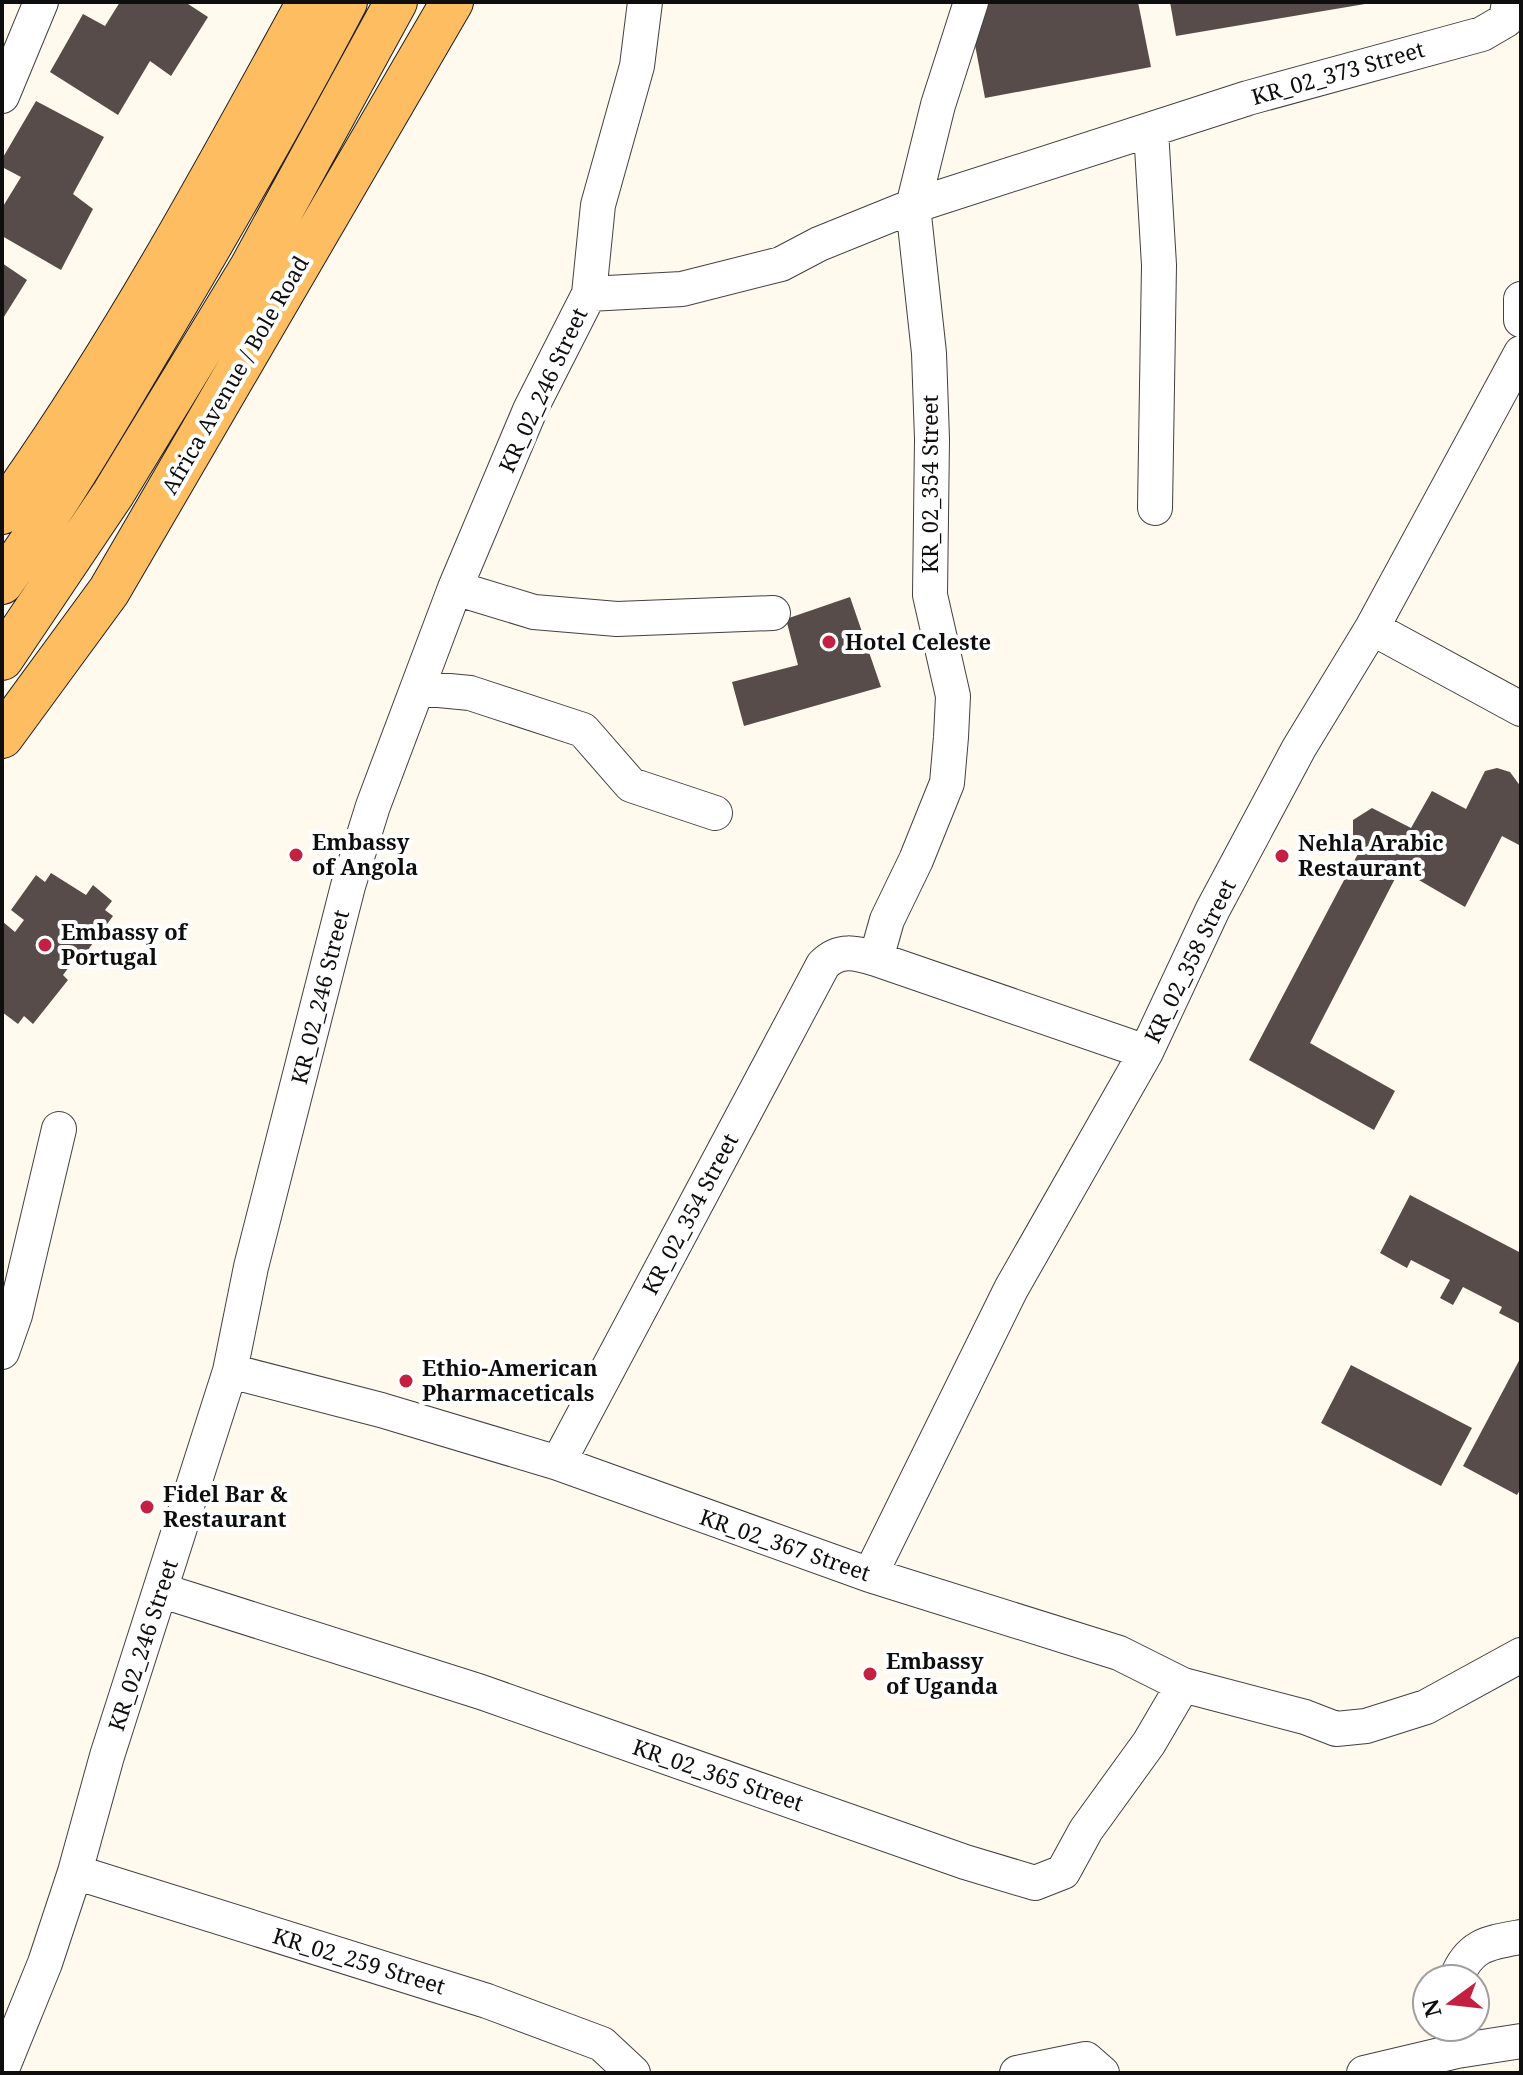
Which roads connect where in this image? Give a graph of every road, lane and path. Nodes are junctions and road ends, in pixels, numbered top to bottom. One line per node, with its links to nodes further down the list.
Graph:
1 (41, 2): 9 (street)
2 (308, 2): 17 (main road)
3 (346, 2): 18 (main road)
4 (396, 2): 22 (main road, Africa Avenue / Bole Road)
5 (452, 2): 25 (main road, Africa Avenue / Bole Road)
6 (645, 2): 12 (street, KR_02_246 Street)
7 (971, 2): 11 (street, KR_02_354 Street)
8 (1512, 15): 10 (street, KR_02_373 Street)
9 (2, 96)
10 (1151, 130): 11 (street, KR_02_373 Street); 16 (street)
11 (913, 206): 12 (street, KR_02_373 Street); 27 (street, KR_02_354 Street)
12 (589, 294): 19 (street, KR_02_246 Street)
13 (1521, 299): 14 (street)
14 (1521, 320)
15 (1521, 353): 21 (street, KR_02_358 Street)
16 (1155, 508)
17 (2, 513)
18 (2, 583)
19 (455, 588): 20 (street); 23 (street, KR_02_246 Street)
20 (773, 613)
21 (1372, 628): 24 (street); 28 (street, KR_02_358 Street)
22 (2, 659)
23 (418, 688): 26 (street); 31 (street, KR_02_246 Street)
24 (1521, 709)
25 (2, 737)
26 (715, 813)
27 (876, 959): 28 (street); 32 (street, KR_02_354 Street)
28 (1146, 1052): 33 (street, KR_02_358 Street)
29 (59, 1129): 30 (street)
30 (2, 1352)
31 (230, 1371): 32 (street, KR_02_367 Street); 34 (street, KR_02_246 Street)
32 (558, 1463): 33 (street, KR_02_367 Street)
33 (870, 1575): 36 (street, KR_02_367 Street)
34 (160, 1590): 36 (street, KR_02_365 Street); 37 (street, KR_02_246 Street)
35 (1521, 1655): 36 (street, KR_02_367 Street)
36 (1183, 1685)
37 (75, 1872): 40 (street, KR_02_246 Street); 44 (street, KR_02_259 Street)
38 (1521, 1937): 39 (street)
39 (1462, 1963)
40 (9, 2035): 43 (street)
41 (1521, 2041): 42 (street)
42 (1458, 2050): 47 (street)
43 (2, 2069)
44 (633, 2073)
45 (1017, 2073): 46 (street)
46 (1102, 2073)
47 (1364, 2073)

